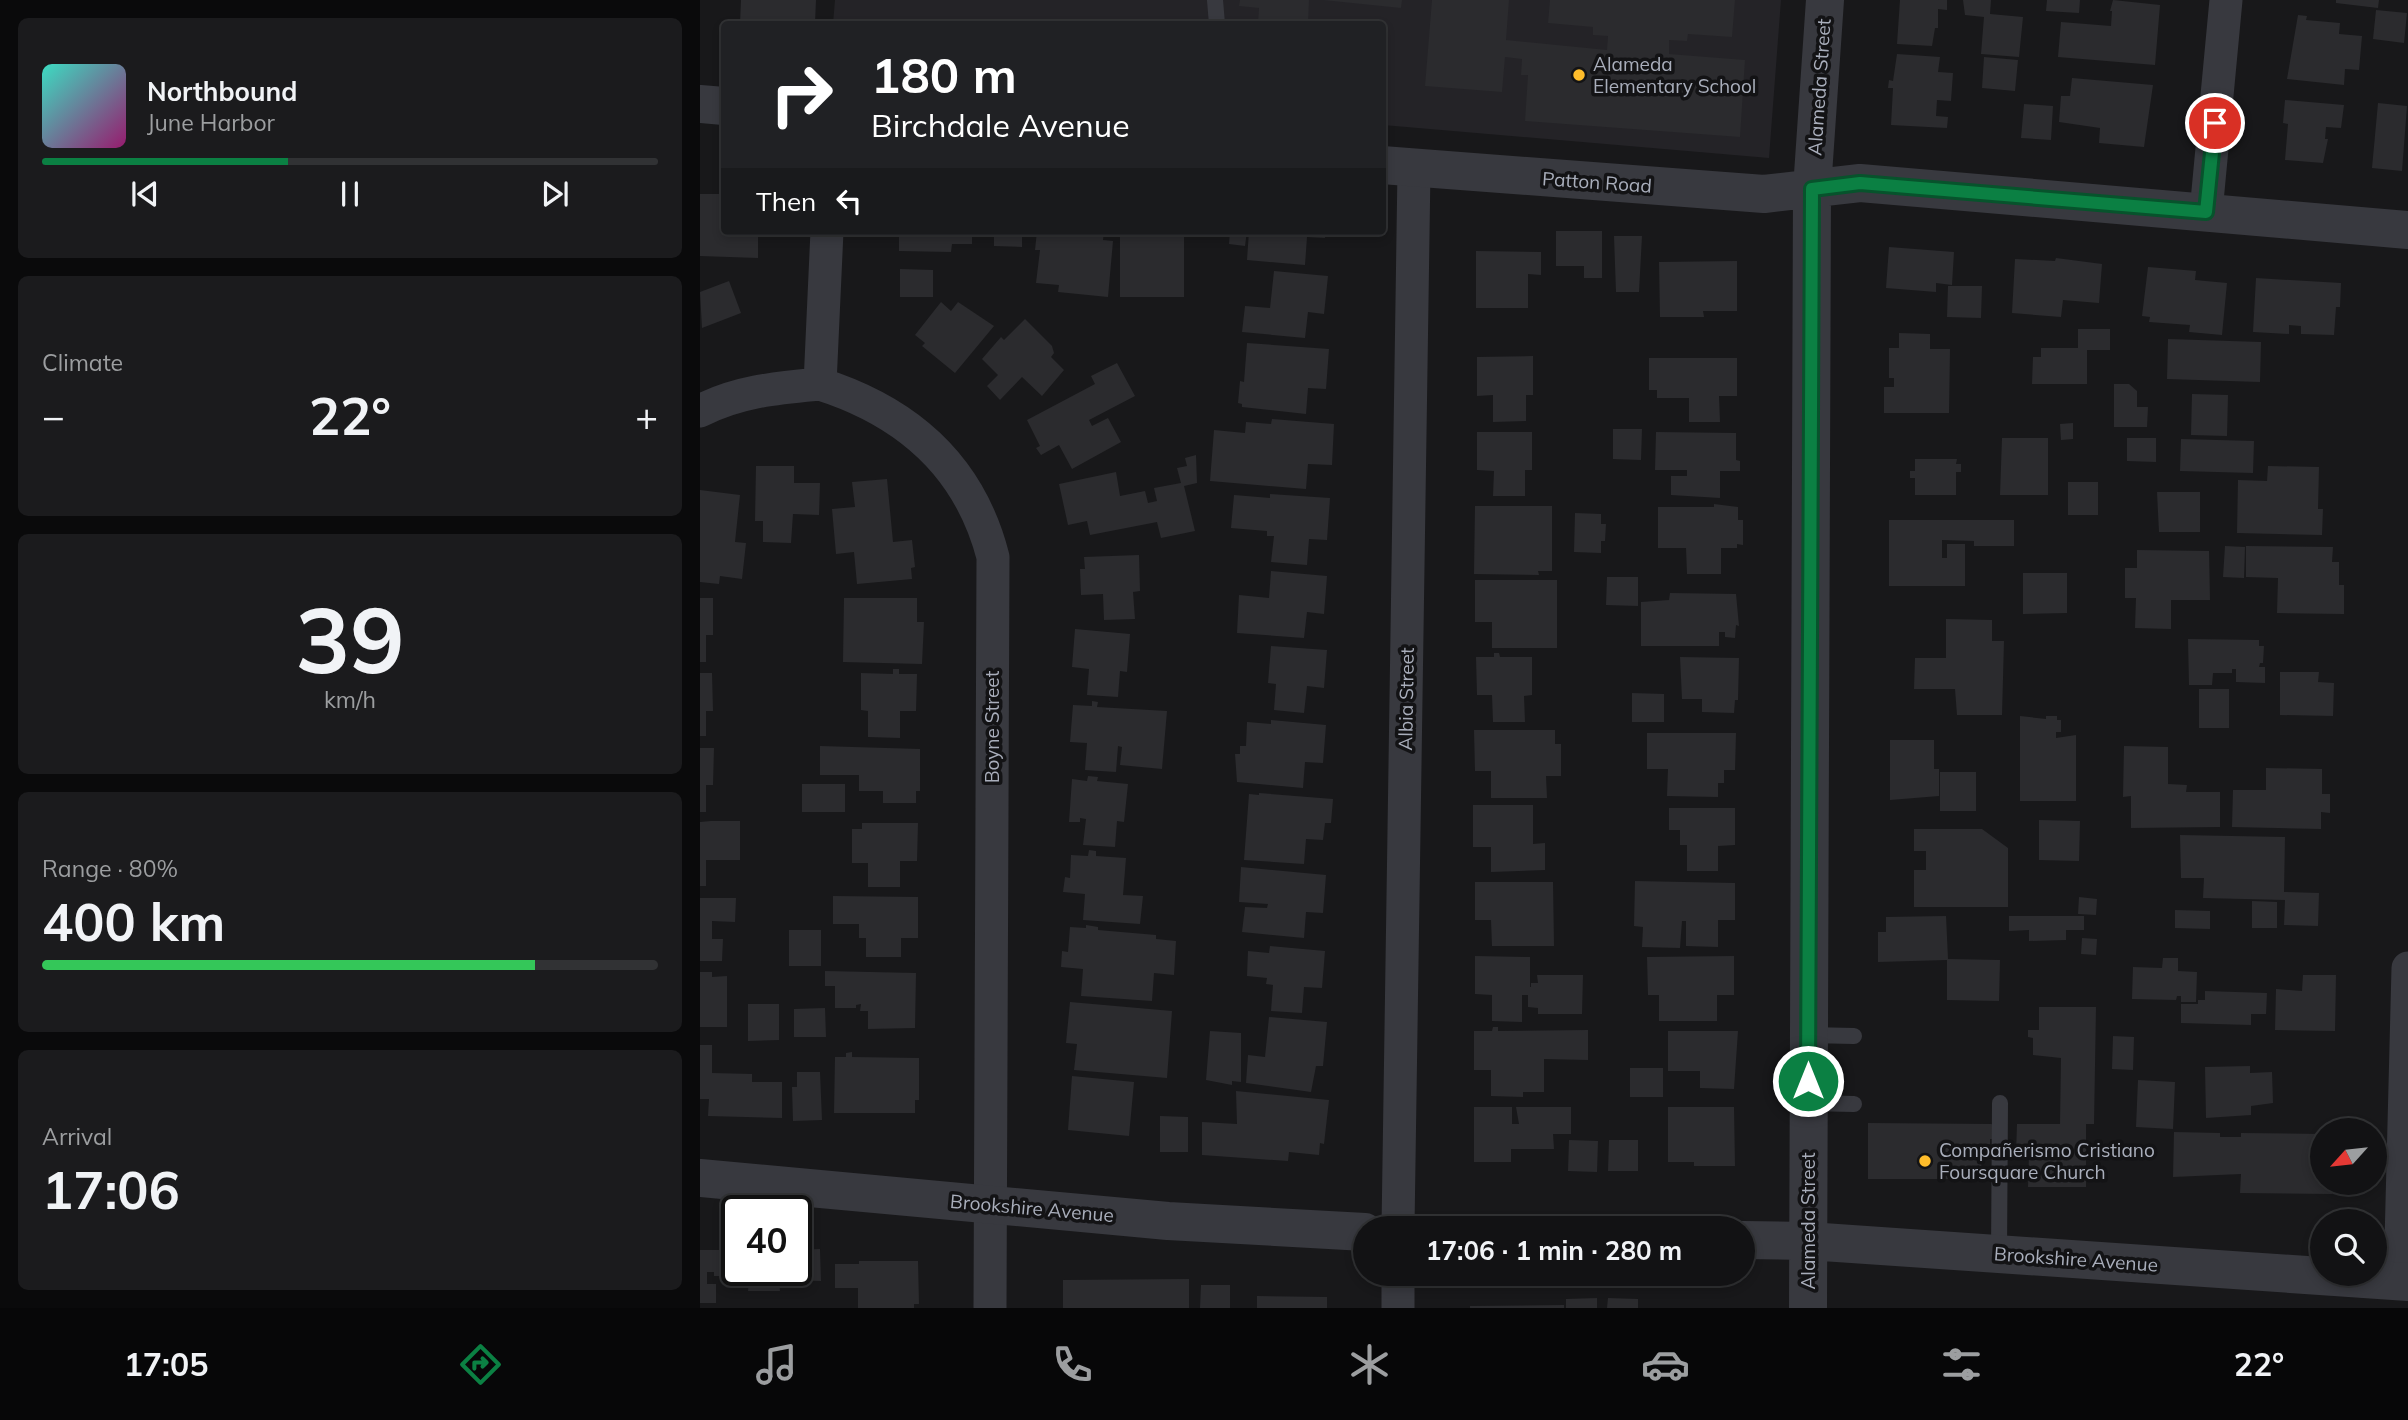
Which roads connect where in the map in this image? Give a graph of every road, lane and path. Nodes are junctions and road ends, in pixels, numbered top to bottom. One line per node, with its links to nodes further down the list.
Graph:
1 (1215, 0): 4 (lane)
2 (1825, 0): 8 (street, Alameda Street)
3 (2226, 0): 9 (street)
4 (1217, 21)
5 (700, 104): 6 (street)
6 (721, 106)
7 (1398, 167): 8 (street, Patton Road); 22 (street, Albia Street)
8 (1812, 189): 9 (street, Patton Road); 15 (street, Alameda Street)
9 (2206, 212): 10 (street, Patton Road)
10 (2408, 230)
11 (827, 235): 12 (street)
12 (820, 384): 13 (street); 21 (street, Boyne Street)
13 (700, 411)
14 (2408, 968): 27 (street)
15 (1808, 1035): 16 (lane); 17 (street, Alameda Street)
16 (1854, 1035)
17 (1808, 1103): 19 (lane); 25 (street, Alameda Street)
18 (2000, 1103): 26 (lane)
19 (1854, 1104)
20 (700, 1178): 21 (street, Brookshire Avenue)
21 (991, 1204): 23 (street, Brookshire Avenue); 29 (street, Boyne Street)
22 (1398, 1216)
23 (1353, 1231)
24 (1755, 1240): 25 (street, Brookshire Avenue)
25 (1808, 1241): 26 (street, Brookshire Avenue); 31 (street, Alameda Street)
26 (1999, 1254): 27 (street, Brookshire Avenue)
27 (2404, 1282)
28 (1398, 1286): 30 (street)
29 (990, 1308)
30 (1398, 1308)
31 (1808, 1308)

